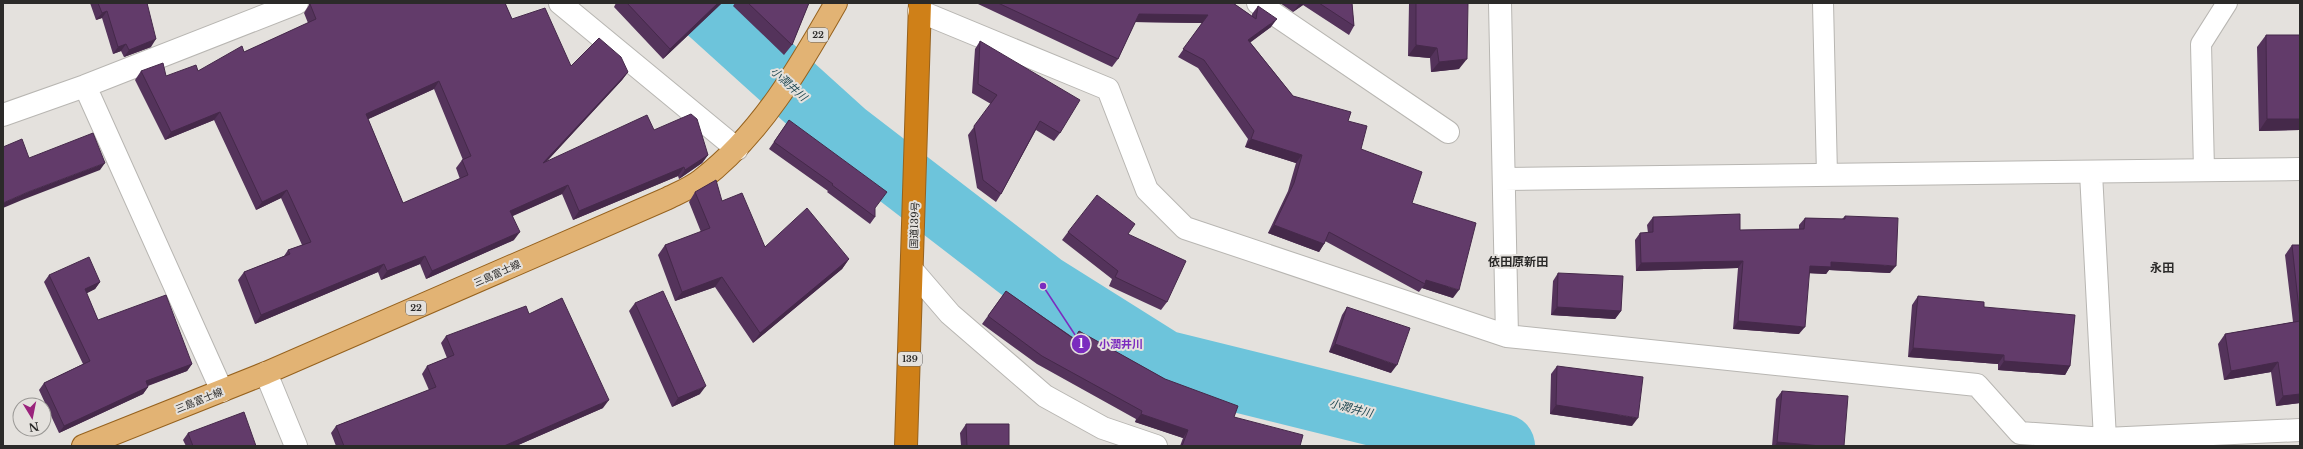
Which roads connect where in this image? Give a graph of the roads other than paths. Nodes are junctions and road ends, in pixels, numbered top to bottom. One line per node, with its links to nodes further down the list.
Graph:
1 (297, 3): 9 (street)
2 (560, 3): 12 (street)
3 (836, 3): 12 (main road, 三島富士線 / 22)
4 (1258, 3): 11 (street)
5 (1500, 3): 17 (street)
6 (1823, 3): 16 (lane)
7 (2227, 3): 14 (lane)
8 (920, 7): 18 (highway, 国道139号 / 139); 19 (street)
9 (85, 86): 10 (street); 21 (street)
10 (3, 115)
11 (1448, 132)
12 (737, 149): 20 (main road, 三島富士線 / 22)
13 (2300, 169): 14 (street)
14 (2204, 170): 15 (street)
15 (2091, 173): 16 (street); 24 (street)
16 (1827, 175): 17 (street)
17 (1504, 179): 19 (street)
18 (913, 272): 23 (street); 27 (highway, 国道139号 / 139)
19 (1507, 336): 24 (street)
20 (266, 373): 21 (main road, 三島富士線 / 22); 26 (street)
21 (222, 391): 25 (main road, 三島富士線 / 22)
22 (2300, 430): 24 (street)
23 (1103, 437): 28 (street)
24 (2105, 439)
25 (83, 446)
26 (296, 446)
27 (906, 446)
28 (1156, 446)

